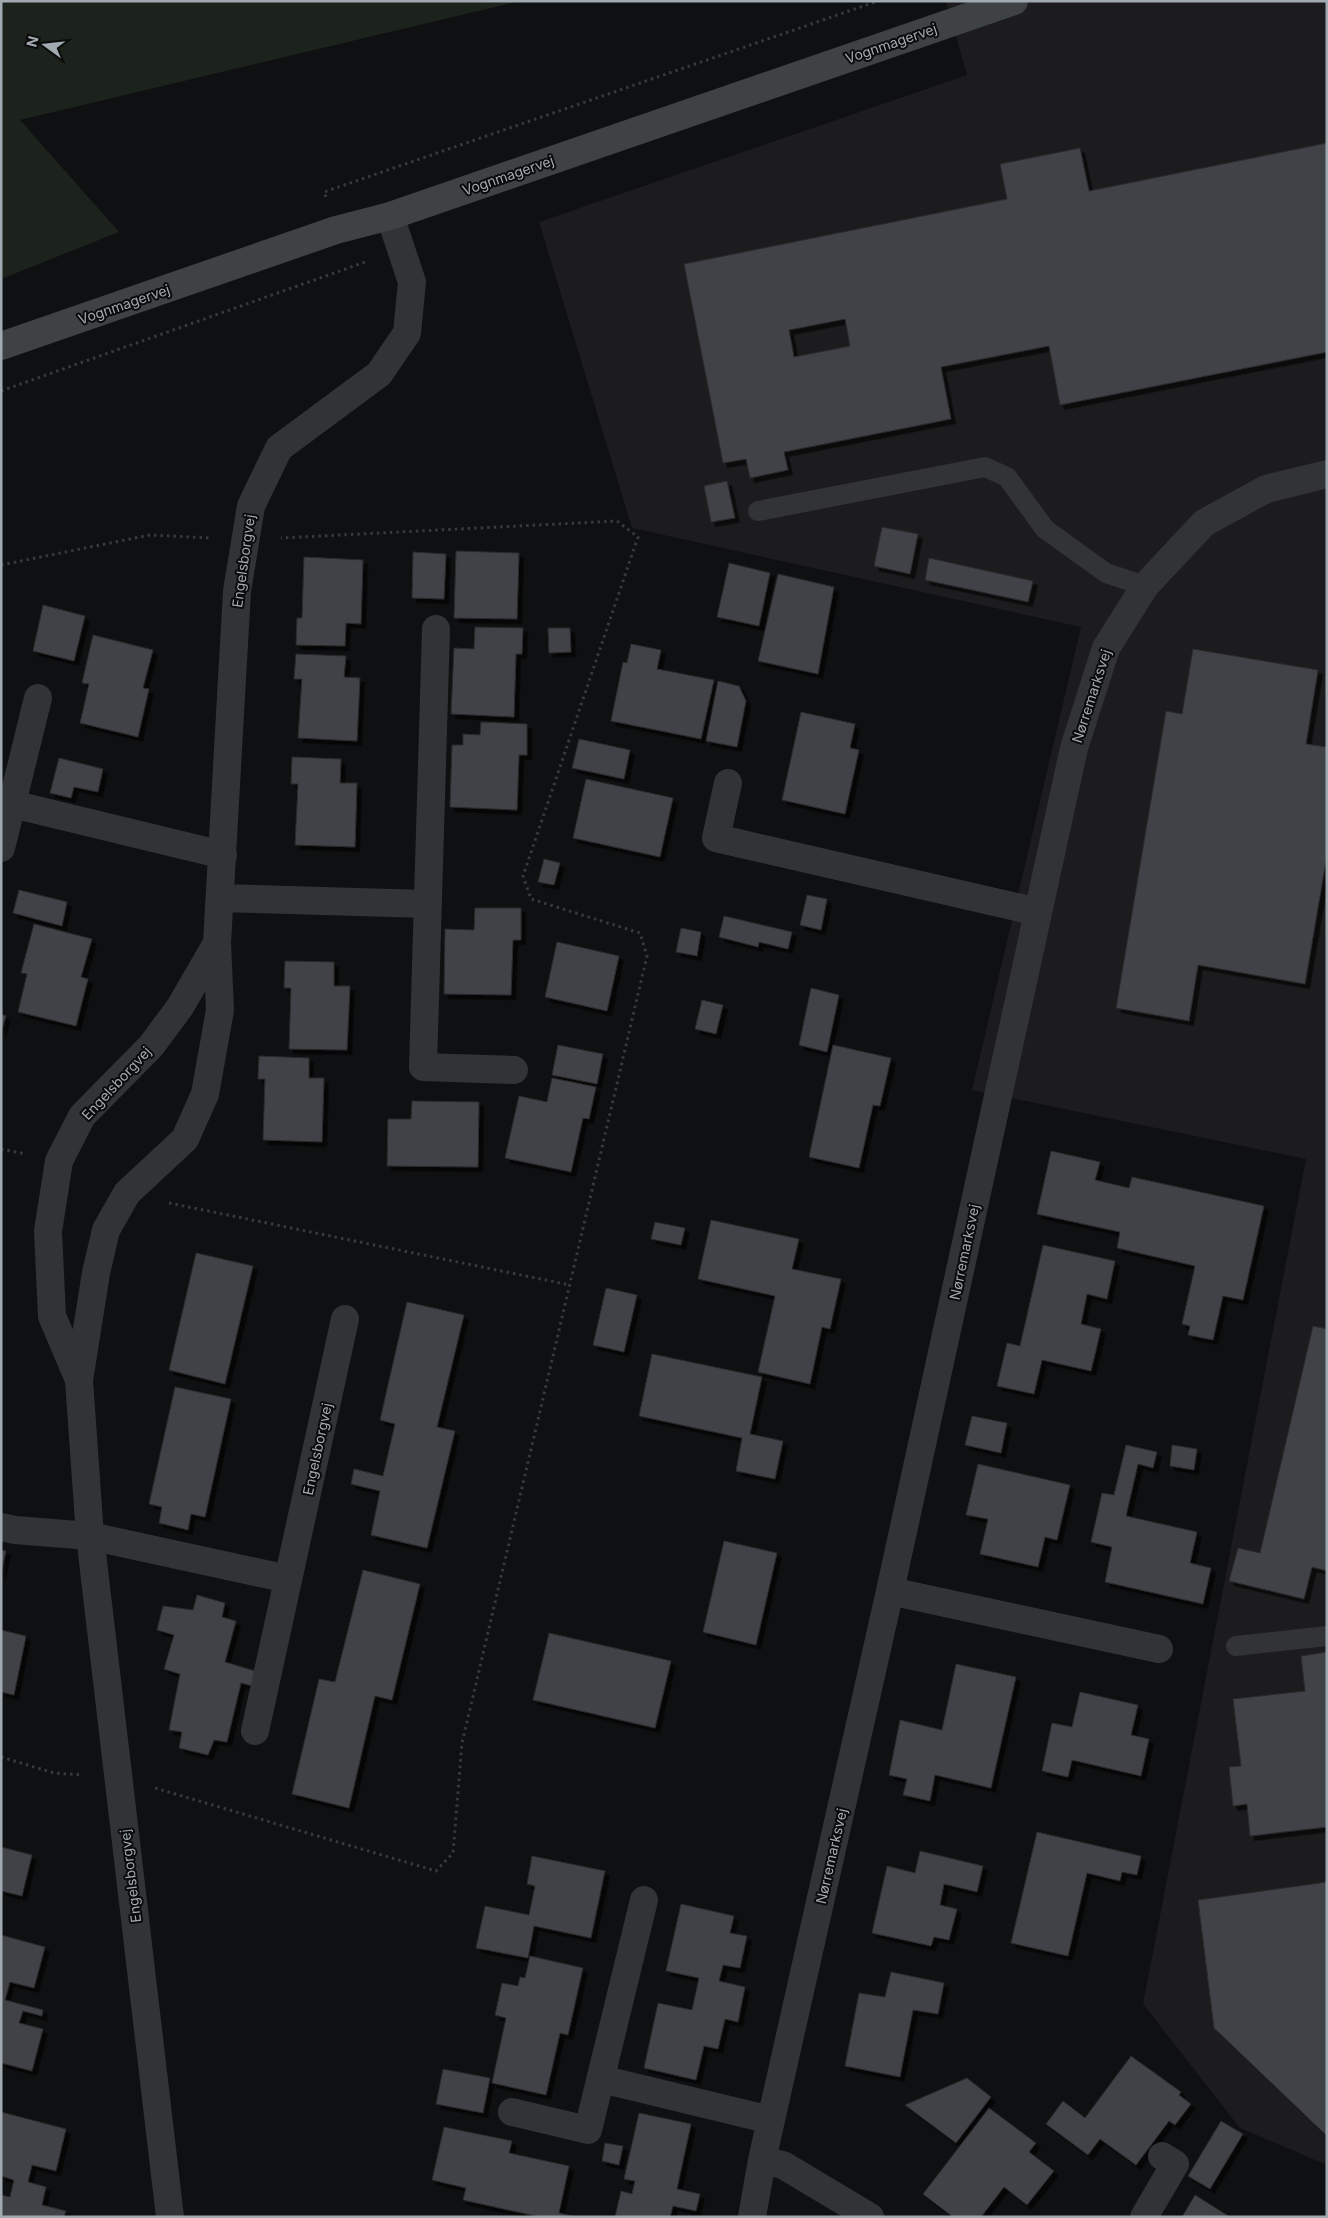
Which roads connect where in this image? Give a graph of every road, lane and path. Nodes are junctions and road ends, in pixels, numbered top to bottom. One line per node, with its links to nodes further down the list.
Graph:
1 (878, 1): 5 (path)
2 (1014, 1): 3 (street, Vognmagervej)
3 (982, 6): 4 (street, Vognmagervej)
4 (390, 216): 5 (street, Vognmagervej); 17 (street, Engelsborgvej)
5 (336, 230): 7 (street, Vognmagervej)
6 (351, 267): 8 (path)
7 (1, 346)
8 (1, 390)
9 (1327, 474): 11 (street, Nørremarksvej)
10 (758, 511): 11 (lane)
11 (1145, 586): 20 (street, Nørremarksvej)
12 (436, 629): 19 (street)
13 (38, 698): 15 (street)
14 (728, 783): 20 (street)
15 (12, 804): 16 (street); 17 (street)
16 (1, 848)
17 (222, 855): 18 (street, Engelsborgvej)
18 (220, 898): 19 (street); 21 (street, Engelsborgvej)
19 (428, 904): 22 (street)
20 (1038, 912): 32 (street, Nørremarksvej)
21 (217, 943): 24 (street, Engelsborgvej); 25 (street, Engelsborgvej)
22 (514, 1070)
23 (1, 1149): 24 (path)
24 (59, 1161): 28 (street, Engelsborgvej)
25 (134, 1186): 26 (path); 28 (street, Engelsborgvej)
26 (570, 1285)
27 (345, 1319): 31 (street, Engelsborgvej)
28 (79, 1380): 30 (street, Engelsborgvej)
29 (1, 1527): 30 (street)
30 (90, 1536): 31 (street); 38 (street, Engelsborgvej)
31 (288, 1579): 36 (street, Engelsborgvej)
32 (890, 1591): 35 (street); 42 (street, Nørremarksvej)
33 (1327, 1636): 34 (lane)
34 (1236, 1646)
35 (1159, 1649)
36 (255, 1731)
37 (1, 1757): 38 (path)
38 (118, 1777): 45 (street, Engelsborgvej)
39 (644, 1900): 40 (street)
40 (600, 2079): 41 (street); 42 (street)
41 (512, 2112)
42 (771, 2120): 44 (street, Nørremarksvej)
43 (1162, 2156): 48 (street)
44 (762, 2160): 46 (street, Nørremarksvej); 47 (street)
45 (170, 2217)
46 (752, 2217)
47 (870, 2217)
48 (1144, 2217)

